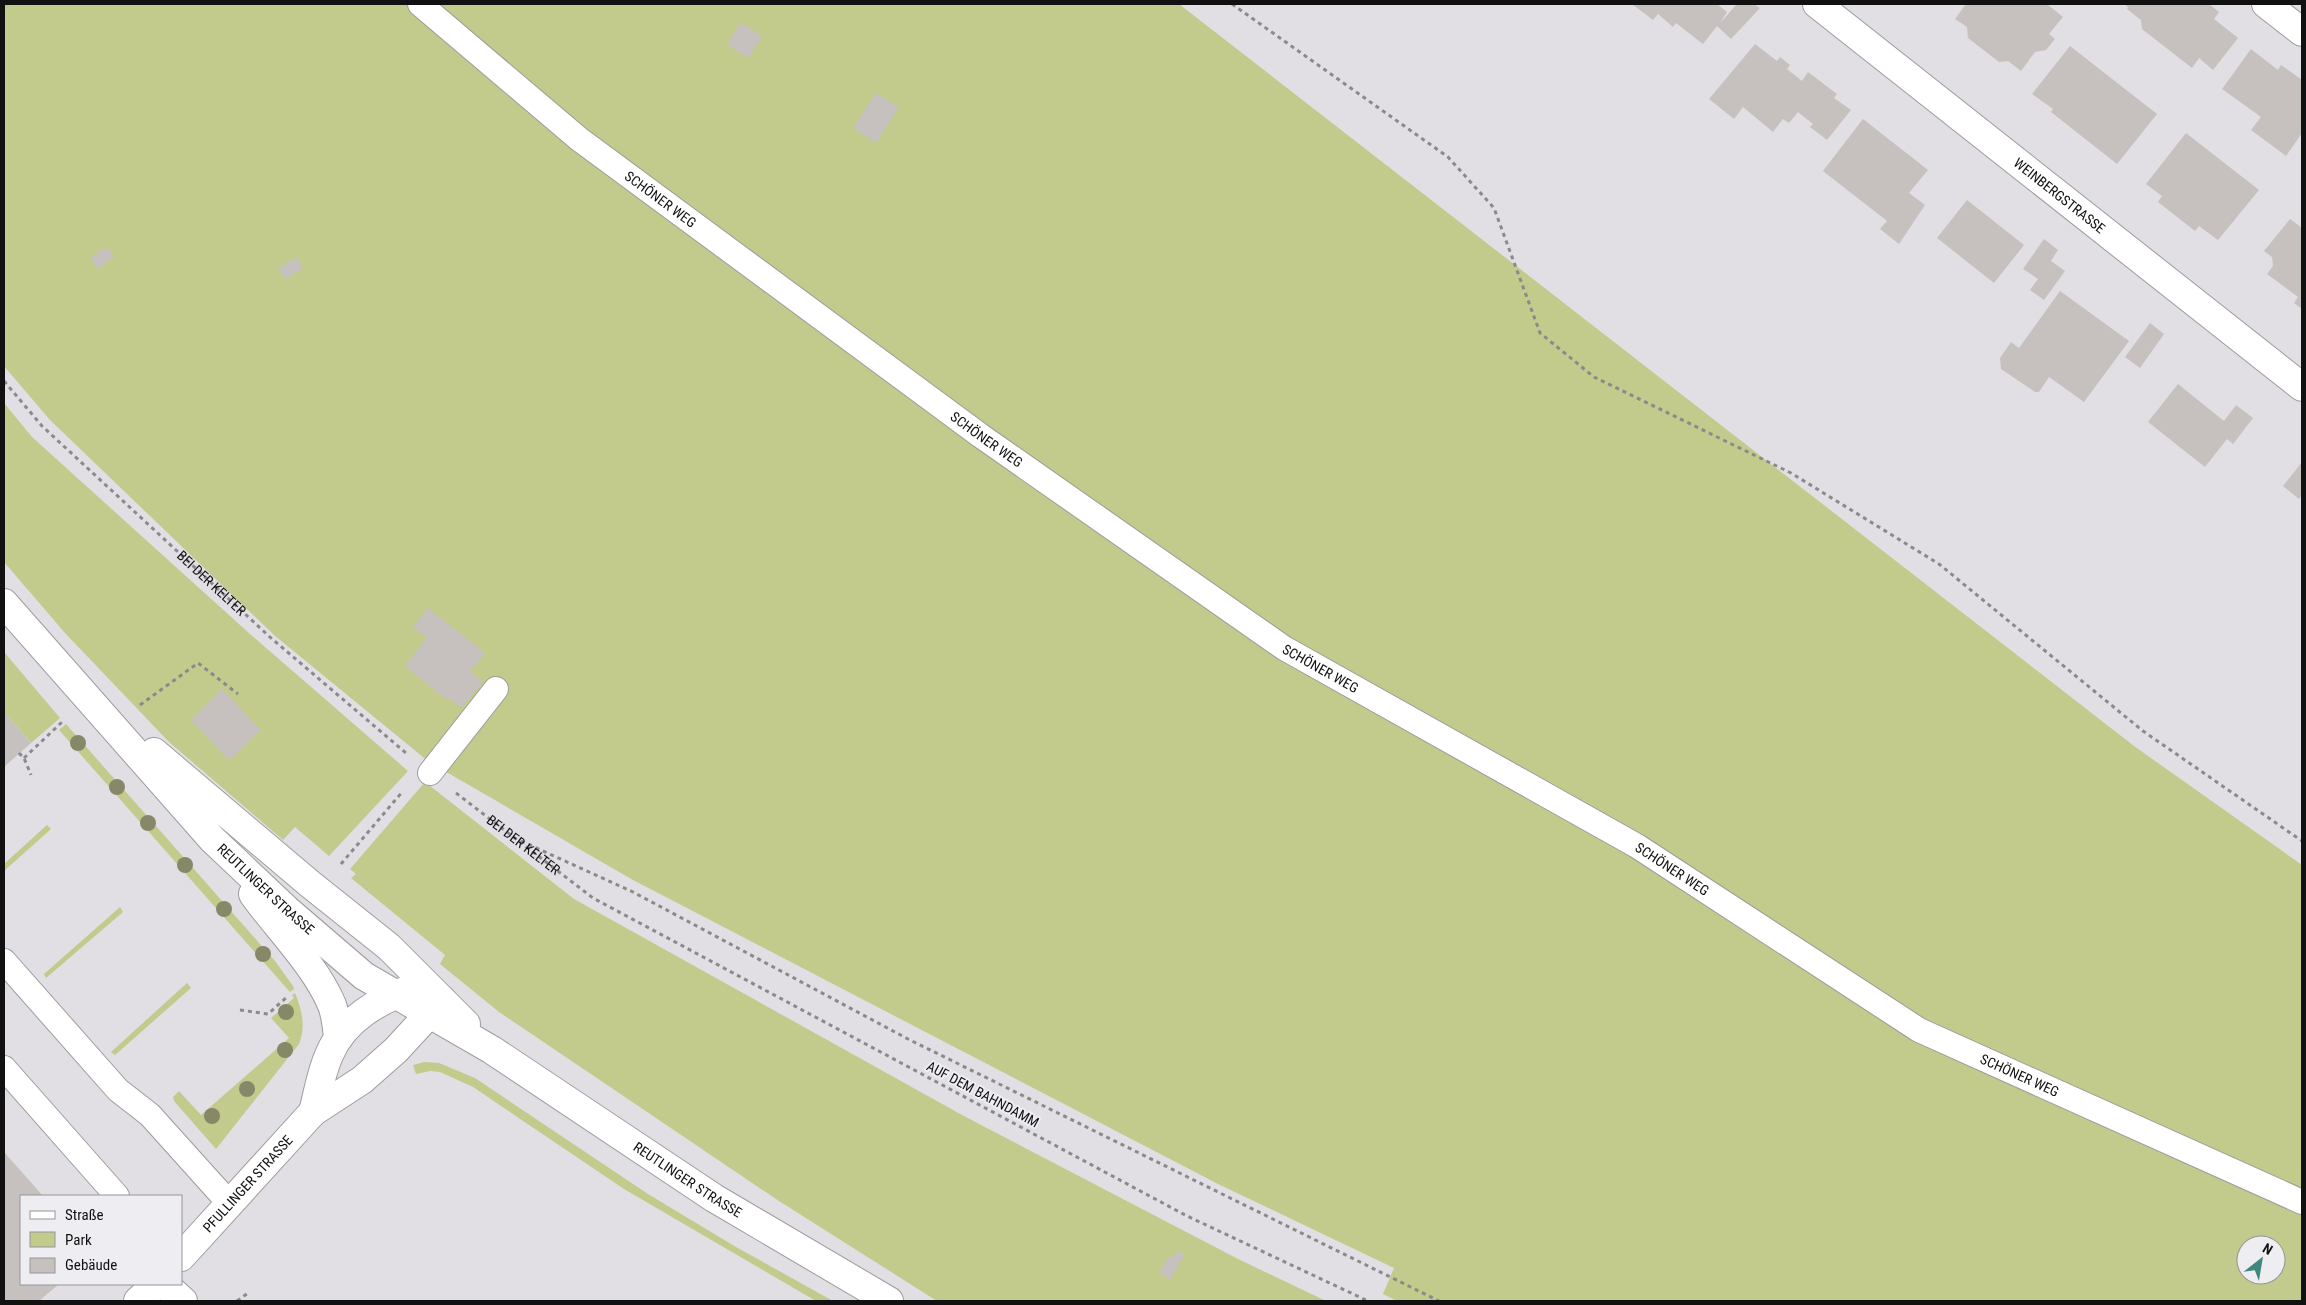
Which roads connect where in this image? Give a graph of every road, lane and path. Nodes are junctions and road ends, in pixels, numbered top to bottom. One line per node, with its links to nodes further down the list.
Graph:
1 (420, 4): 33 (lane, SCHÖNER WEG)
2 (1232, 4): 21 (path)
3 (1818, 4): 7 (main road, WEINBERGSTRASSE)
4 (2266, 4): 5 (main road)
5 (2302, 32)
6 (4, 381): 16 (path, BEI DER KELTER)
7 (2302, 387)
8 (4, 603): 9 (main road, REUTLINGER STRASSE)
9 (74, 685): 13 (main road, REUTLINGER STRASSE); 19 (main road, REUTLINGER STRASSE)
10 (496, 689): 16 (lane)
11 (238, 694): 13 (path)
12 (66, 718): 15 (path)
13 (120, 723): 27 (main road, REUTLINGER STRASSE)
14 (20, 753): 15 (path)
15 (24, 758): 17 (path)
16 (430, 773): 20 (path, BEI DER KELTER)
17 (31, 775)
18 (407, 786): 22 (path)
19 (212, 839): 26 (main road, REUTLINGER STRASSE); 29 (main road)
20 (516, 839): 23 (path, BEI DER KELTER); 44 (path)
21 (2302, 841)
22 (339, 866)
23 (593, 898): 43 (path, AUF DEM BAHNDAMM)
24 (4, 960): 34 (lane)
25 (291, 994): 28 (path)
26 (396, 994): 27 (main road, REUTLINGER STRASSE); 29 (main road, PFULLINGER STRASSE)
27 (432, 999): 31 (main road, PFULLINGER STRASSE); 42 (main road, REUTLINGER STRASSE)
28 (240, 1010)
29 (338, 1038): 31 (main road, PFULLINGER STRASSE)
30 (4, 1068): 32 (lane)
31 (313, 1112): 34 (main road, PFULLINGER STRASSE)
32 (116, 1195)
33 (2302, 1202)
34 (230, 1204): 35 (main road, PFULLINGER STRASSE)
35 (182, 1256)
36 (155, 1285): 39 (main road)
37 (165, 1285): 40 (main road)
38 (248, 1293): 41 (path)
39 (138, 1301)
40 (183, 1301)
41 (237, 1301)
42 (889, 1301)
43 (1368, 1301)
44 (1438, 1301)

